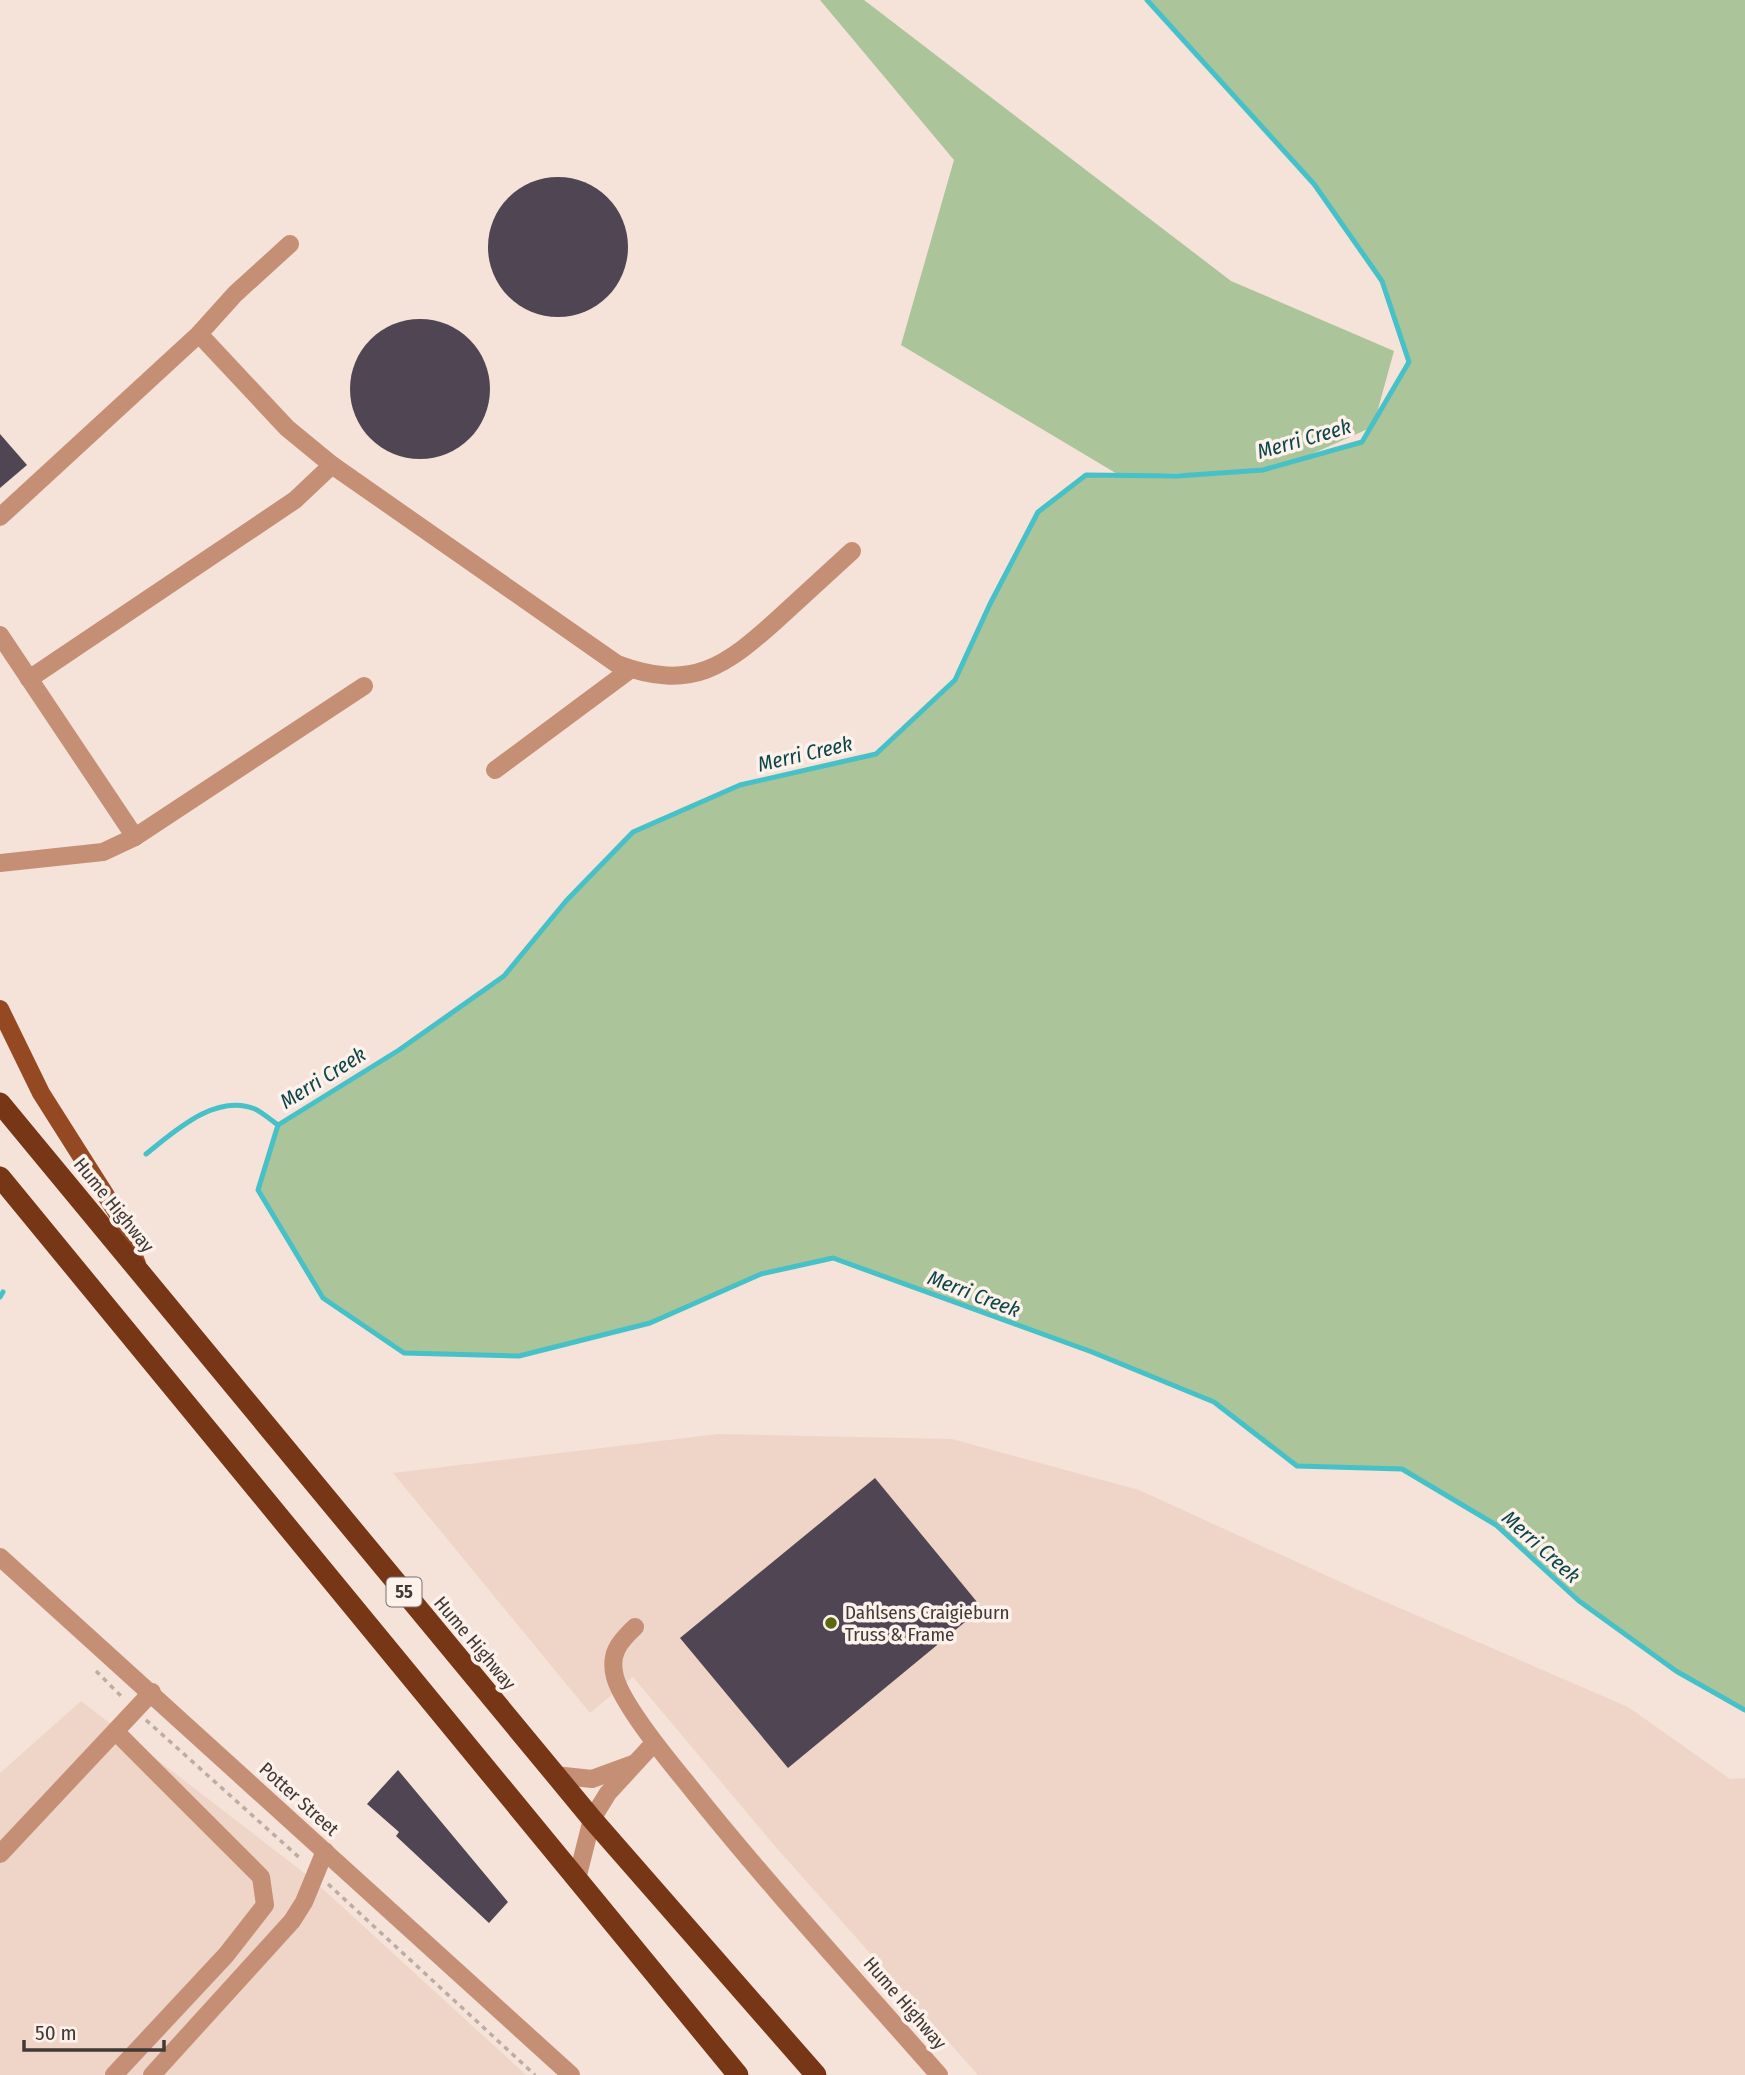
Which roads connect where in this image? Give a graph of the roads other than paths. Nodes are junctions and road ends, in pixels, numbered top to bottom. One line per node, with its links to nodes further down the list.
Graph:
1 (290, 244): 2 (street)
2 (199, 334): 3 (street); 4 (street)
3 (332, 465): 7 (street); 8 (street)
4 (0, 517)
5 (852, 551): 7 (street)
6 (0, 635): 8 (street)
7 (631, 670): 10 (street)
8 (29, 679): 11 (street)
9 (364, 686): 11 (street)
10 (495, 770)
11 (135, 837): 12 (street)
12 (0, 863)
13 (0, 1009): 16 (main road)
14 (0, 1103): 16 (highway, Hume Highway / 55)
15 (0, 1177): 27 (highway, 55)
16 (142, 1275): 23 (highway, Hume Highway / 55)
17 (0, 1557): 19 (street, Potter Street)
18 (635, 1627): 21 (street, Hume Highway)
19 (152, 1692): 20 (street); 25 (street, Potter Street)
20 (116, 1732): 26 (street); 29 (street)
21 (654, 1743): 22 (street); 33 (street, Hume Highway)
22 (636, 1763): 23 (street); 24 (street)
23 (555, 1775): 24 (highway, Hume Highway / 55)
24 (592, 1819): 27 (street); 32 (highway, Hume Highway / 55)
25 (326, 1851): 28 (street, Potter Street); 30 (street)
26 (0, 1854)
27 (577, 1879): 31 (highway, 55)
28 (571, 2074)
29 (114, 2075)
30 (152, 2075)
31 (737, 2075)
32 (816, 2075)
33 (939, 2075)

